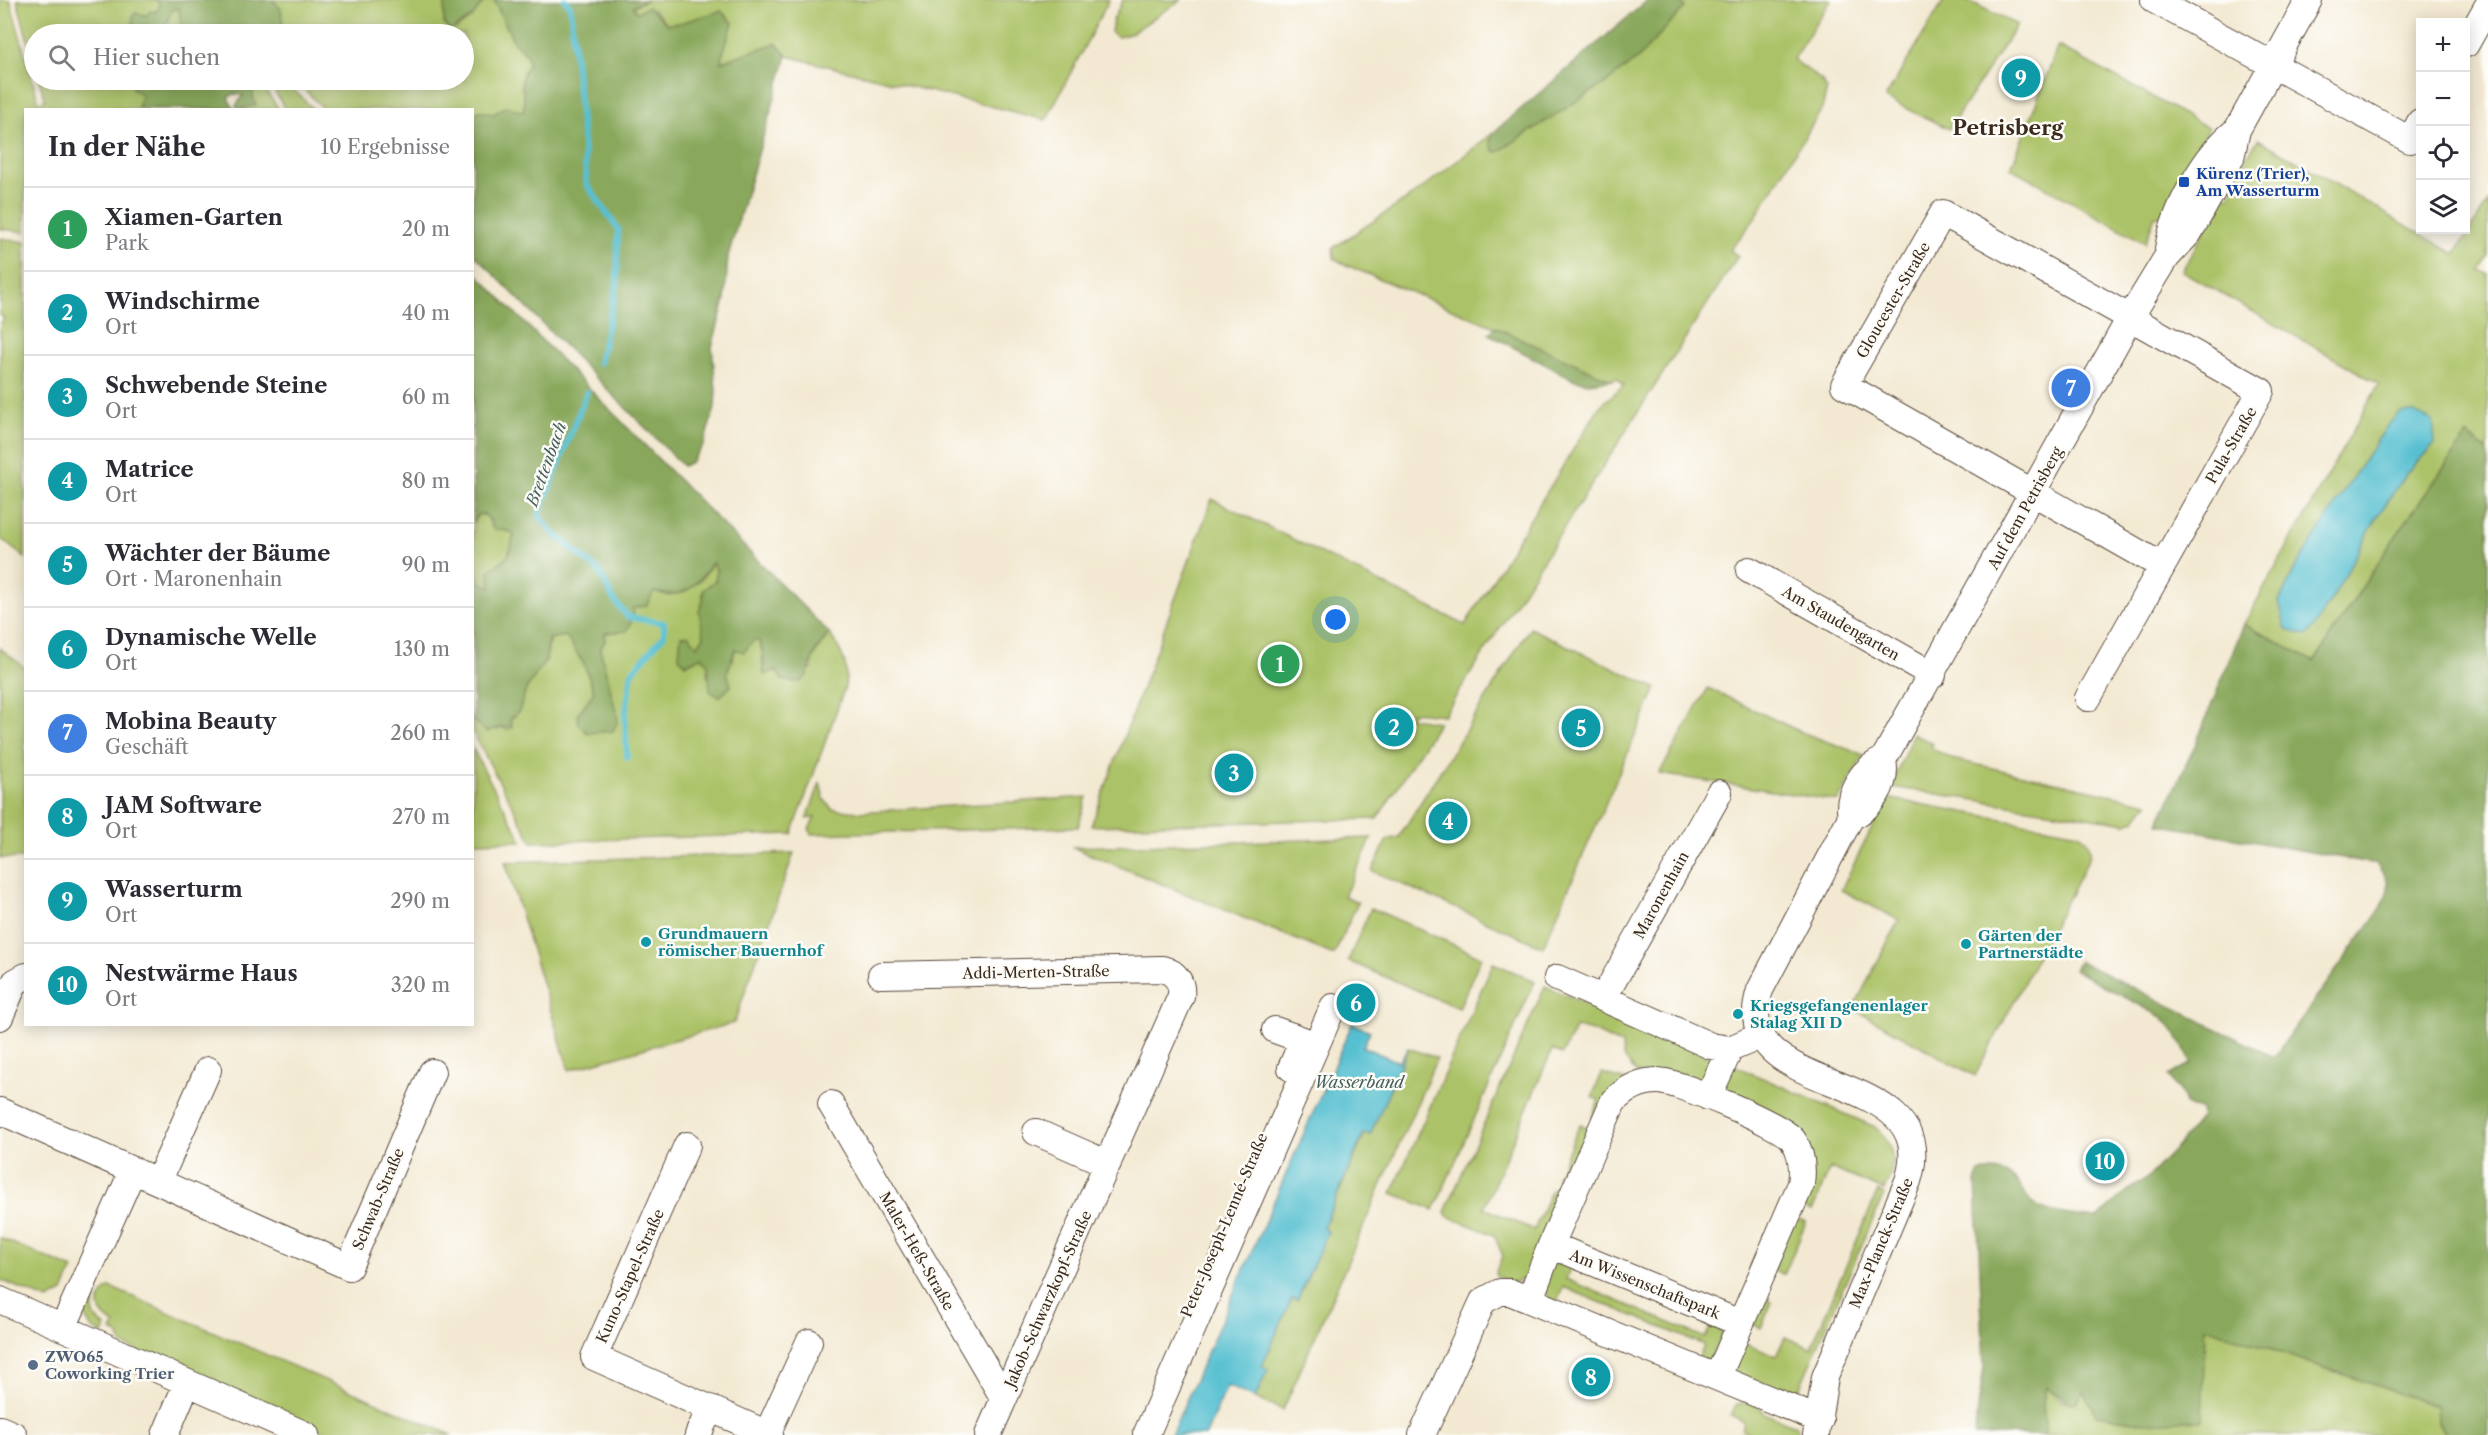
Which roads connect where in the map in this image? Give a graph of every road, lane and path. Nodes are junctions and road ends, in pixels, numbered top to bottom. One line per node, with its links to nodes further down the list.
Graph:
1 (2154, 0): 5 (street)
2 (2309, 0): 5 (street, Auf dem Petrisberg)
3 (2488, 5): 4 (street)
4 (2470, 37)
5 (2273, 66): 6 (street); 7 (street, Auf dem Petrisberg)
6 (2419, 126)
7 (2131, 316): 8 (street, Auf dem Petrisberg); 8 (street, Gloucester-Straße); 9 (street, Pula-Straße)
8 (2032, 494): 9 (street); 11 (street, Auf dem Petrisberg)
9 (2162, 566): 12 (street, Pula-Straße)
10 (1749, 570): 11 (street, Am Staudengarten)
11 (1932, 675): 22 (street, Auf dem Petrisberg)
12 (2088, 698)
13 (1719, 793): 18 (street, Maronenhain)
14 (881, 975): 17 (street, Addi-Merten-Straße)
15 (24, 977): 20 (street)
16 (1557, 978): 18 (street)
17 (1182, 988): 31 (street, Jakob-Schwarzkopf-Straße)
18 (1604, 997): 23 (street)
19 (1333, 1007): 53 (street)
20 (0, 1017)
21 (1275, 1029): 52 (street, Peter-Joseph-Lenné-Straße)
22 (1760, 1036): 23 (street); 45 (street, Max-Planck-Straße)
23 (1730, 1049): 26 (street)
24 (208, 1070): 33 (street)
25 (432, 1072): 33 (street, Schwab-Straße)
26 (1708, 1096): 34 (street, Am Wissenschaftspark); 37 (street, Am Wissenschaftspark)
27 (831, 1104): 42 (street, Maler-Heß-Straße)
28 (0, 1111): 32 (street, Schwab-Straße)
29 (1036, 1132): 31 (street)
30 (687, 1145): 43 (street, Kuno-Stapel-Straße)
31 (1108, 1164): 42 (street, Jakob-Schwarzkopf-Straße)
32 (133, 1170): 33 (street, Schwab-Straße); 38 (street)
33 (159, 1180)
34 (1551, 1245): 35 (street, Am Wissenschaftspark); 37 (street, Am Wissenschaftspark)
35 (1530, 1299): 40 (street); 54 (street)
36 (0, 1300): 38 (street)
37 (1740, 1323): 40 (street, Am Wissenschaftspark)
38 (63, 1328): 41 (street)
39 (809, 1342): 46 (street, Kuno-Stapel-Straße)
40 (1718, 1376): 45 (street)
41 (187, 1383): 48 (street); 49 (street)
42 (1004, 1399): 51 (street, Jakob-Schwarzkopf-Straße)
43 (710, 1408): 46 (street, Kuno-Stapel-Straße); 50 (street)
44 (0, 1429): 47 (street)
45 (1820, 1430)
46 (769, 1434)
47 (14, 1435)
48 (165, 1435)
49 (306, 1435)
50 (698, 1435)
51 (988, 1435)
52 (1132, 1435)
53 (1146, 1435)
54 (1422, 1435)

